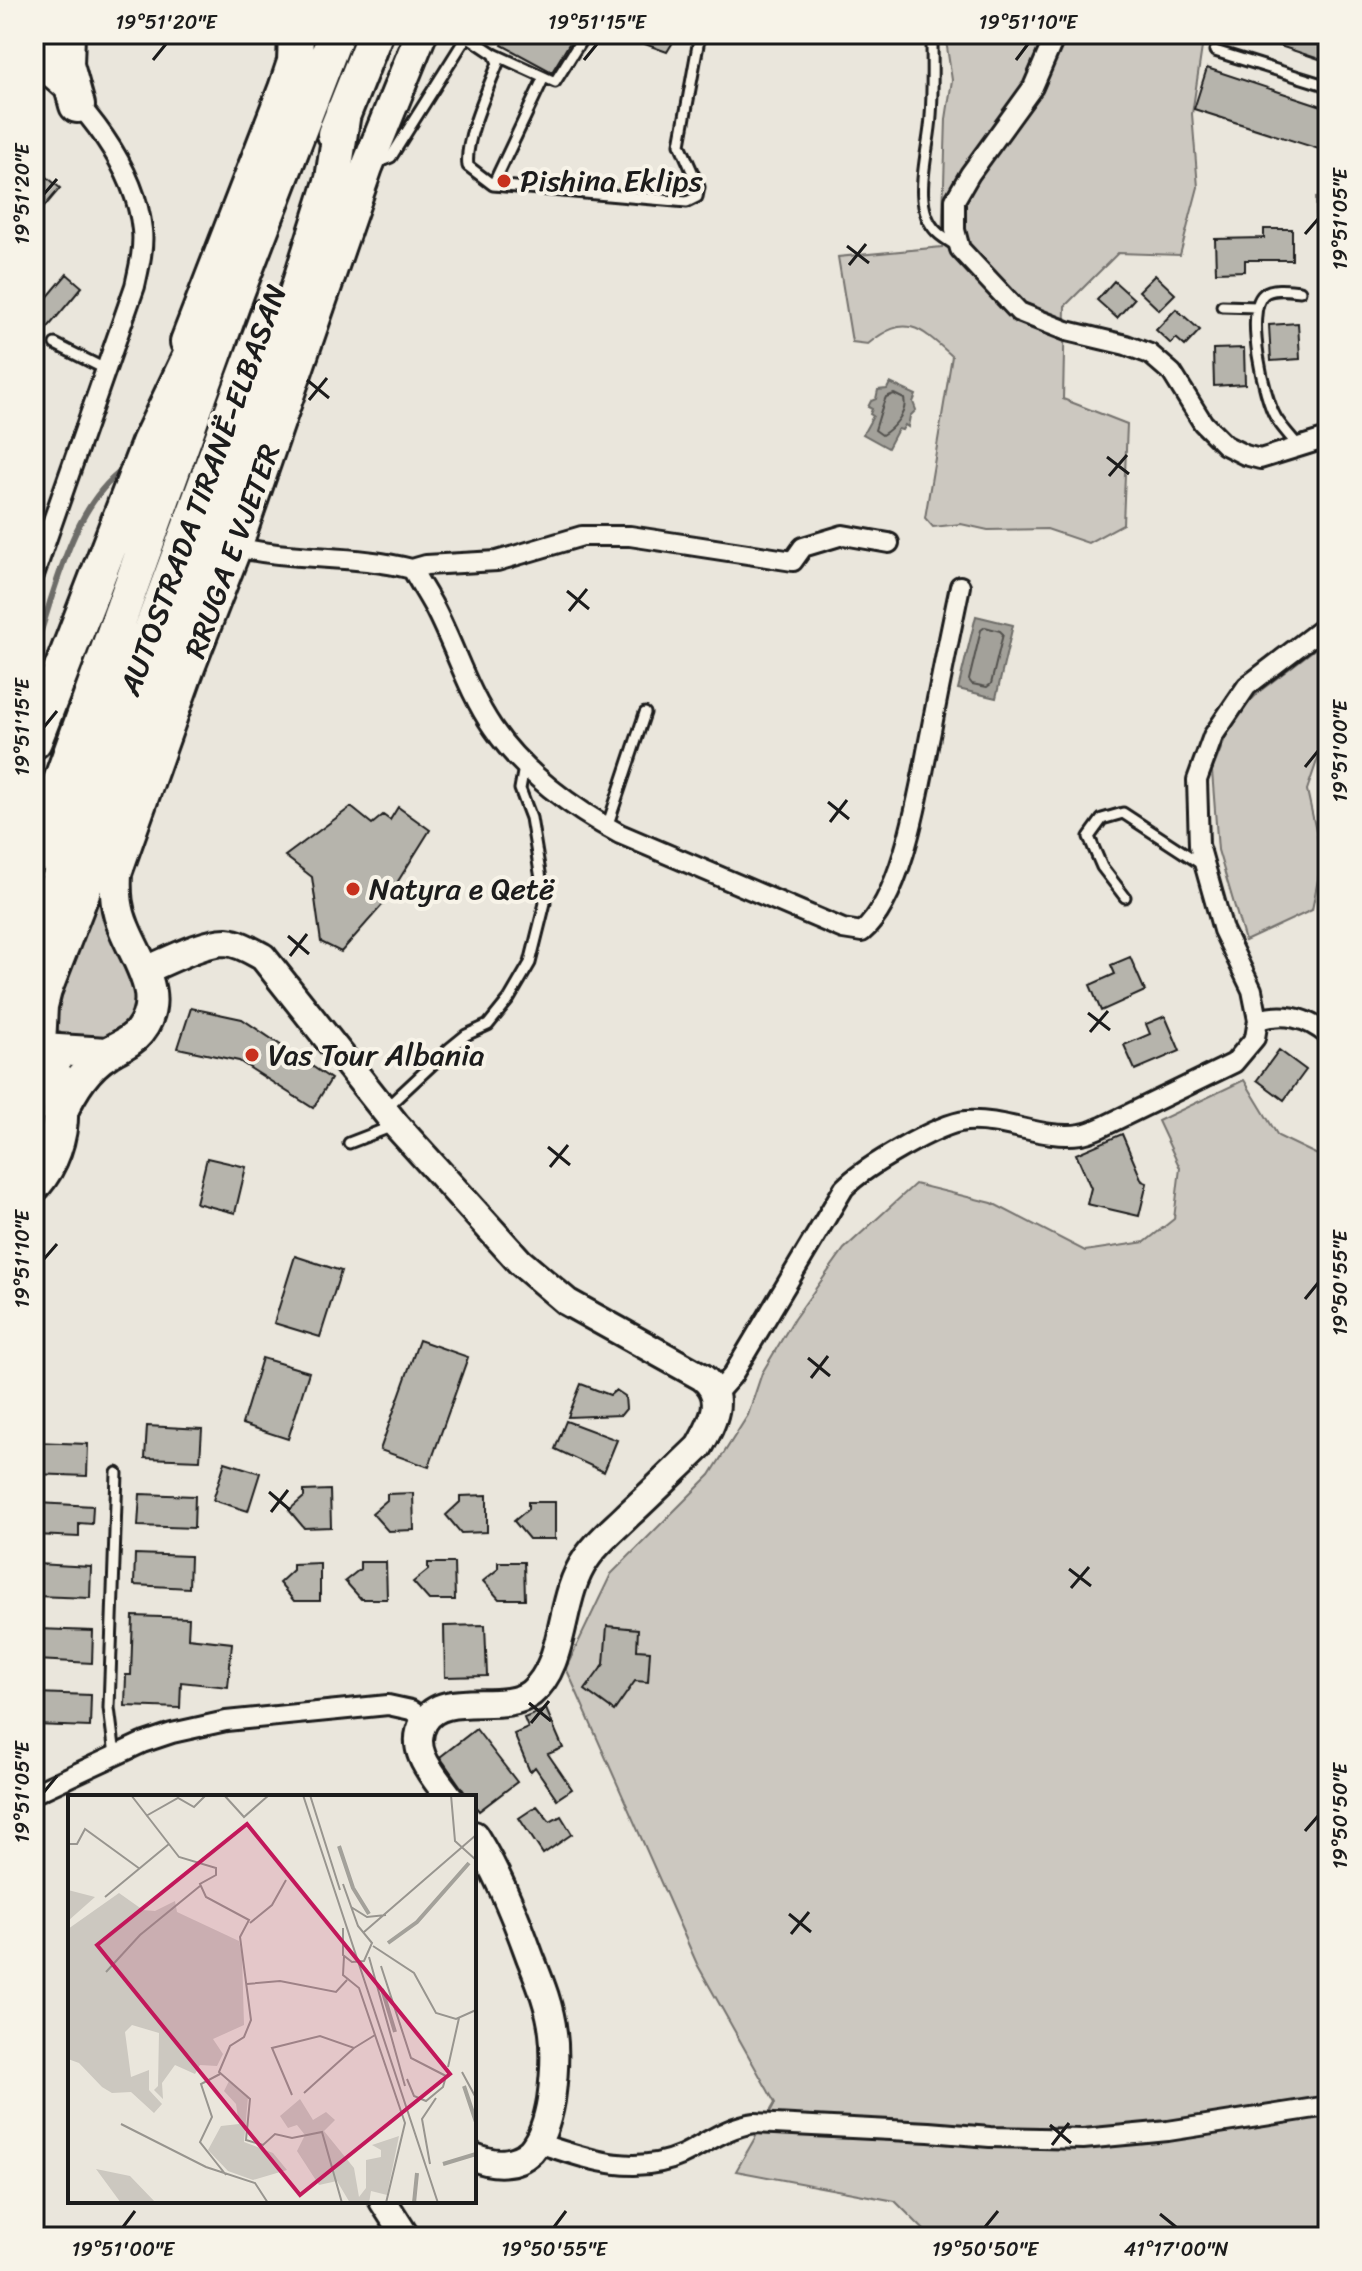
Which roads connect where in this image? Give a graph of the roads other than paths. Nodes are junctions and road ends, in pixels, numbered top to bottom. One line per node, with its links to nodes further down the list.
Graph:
1 (37, 34): 17 (street)
2 (67, 34): 17 (highway)
3 (296, 34): 29 (highway)
4 (336, 34): 19 (highway, AUTOSTRADA TIRANË-ELBASAN)
5 (375, 34): 18 (highway, AUTOSTRADA TIRANË-ELBASAN)
6 (421, 34): 20 (main road, RRUGA E VJETER)
7 (585, 34): 15 (lane)
8 (700, 34): 21 (lane)
9 (932, 34): 22 (lane)
10 (1056, 34): 22 (street)
11 (467, 35): 13 (lane); 20 (lane)
12 (1215, 51): 16 (lane)
13 (494, 54): 15 (lane); 21 (lane)
14 (34, 66): 17 (street)
15 (544, 77): 21 (lane)
16 (1328, 86)
17 (77, 105): 27 (street)
18 (343, 112): 44 (highway, AUTOSTRADA TIRANË-ELBASAN); 48 (highway)
19 (297, 133): 29 (highway); 41 (highway, AUTOSTRADA TIRANË-ELBASAN)
20 (367, 167): 32 (main road, RRUGA E VJETER)
21 (493, 185)
22 (960, 249): 30 (street)
23 (1300, 291): 25 (lane)
24 (1222, 306): 25 (lane)
25 (1257, 307): 30 (lane)
26 (55, 344): 27 (lane)
27 (105, 369): 34 (street)
28 (1328, 442): 30 (street)
29 (149, 443): 38 (highway)
30 (1299, 447)
31 (889, 543): 33 (street)
32 (236, 547): 33 (street); 45 (main road, RRUGA E VJETER)
33 (412, 569): 39 (street)
34 (34, 575)
35 (960, 586): 40 (street)
36 (1328, 624): 42 (street)
37 (645, 713): 40 (lane)
38 (34, 741)
39 (524, 763): 40 (street); 51 (lane)
40 (607, 827)
41 (34, 856)
42 (1204, 866): 43 (lane); 46 (street)
43 (1125, 897)
44 (34, 947)
45 (146, 970): 49 (main road, RRUGA E VJETER); 51 (street)
46 (1258, 1020): 47 (street); 54 (street)
47 (1328, 1035)
48 (38, 1044): 49 (main road); 50 (highway)
49 (107, 1053): 50 (main road, RRUGA E VJETER)
50 (60, 1116): 53 (highway)
51 (390, 1117): 52 (lane); 54 (street)
52 (349, 1143)
53 (34, 1184)
54 (716, 1394): 56 (street)
55 (117, 1473): 57 (lane)
56 (425, 1720): 57 (street); 59 (street)
57 (115, 1755): 58 (street)
58 (36, 1789)
59 (448, 1795)
60 (476, 1838): 62 (street)
61 (1328, 2106): 62 (street)
62 (538, 2143): 63 (street)
63 (476, 2158)
64 (384, 2203): 65 (street)
65 (406, 2237)

